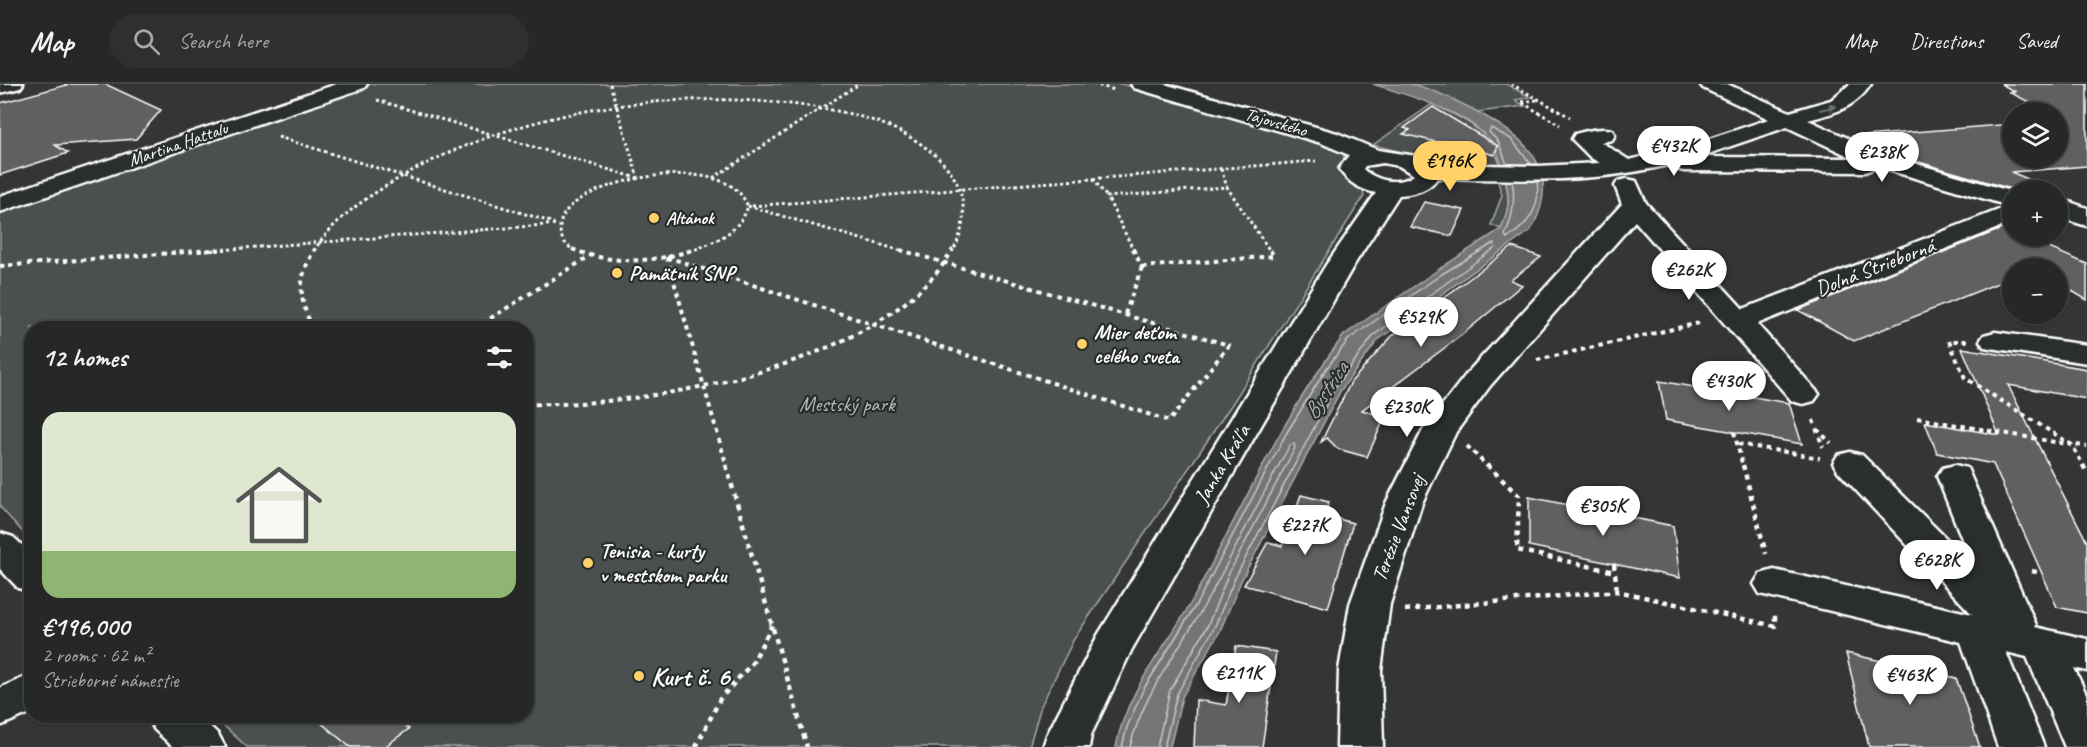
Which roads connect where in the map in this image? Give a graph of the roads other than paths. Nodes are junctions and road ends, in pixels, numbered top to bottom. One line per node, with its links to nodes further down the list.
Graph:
1 (13, 84): 5 (street)
2 (1142, 84): 9 (street, Tajovského)
3 (1710, 84): 7 (street)
4 (1861, 84): 7 (street, one-way to 4)
5 (0, 87)
6 (362, 90): 16 (street, Martina Hattalu)
7 (1787, 120): 10 (street); 11 (street)
8 (1600, 136): 12 (street)
9 (1374, 156): 13 (street, Tajovského); 14 (street)
10 (1663, 159): 11 (street); 12 (street)
11 (1875, 159): 15 (street)
12 (1616, 169): 13 (street); 17 (street)
13 (1424, 171): 14 (street)
14 (1392, 188): 36 (street, Janka Kráľa)
15 (2002, 197)
16 (0, 204)
17 (1635, 205): 19 (street); 37 (street, Terézie Vansovej)
18 (2002, 217): 19 (street, Dolná Strieborná)
19 (1738, 321): 22 (street)
20 (1995, 341): 21 (street)
21 (2087, 354)
22 (1803, 394)
23 (1839, 462): 29 (street)
24 (1955, 476): 29 (street)
25 (0, 546): 26 (street)
26 (24, 570)
27 (1774, 584): 28 (street)
28 (1977, 630): 29 (street); 38 (street)
29 (2033, 643): 30 (street); 34 (street)
30 (2087, 655)
31 (24, 695): 32 (street)
32 (0, 708)
33 (177, 723): 35 (street)
34 (2087, 746)
35 (202, 747)
36 (1066, 747)
37 (1360, 747)
38 (2021, 747)

